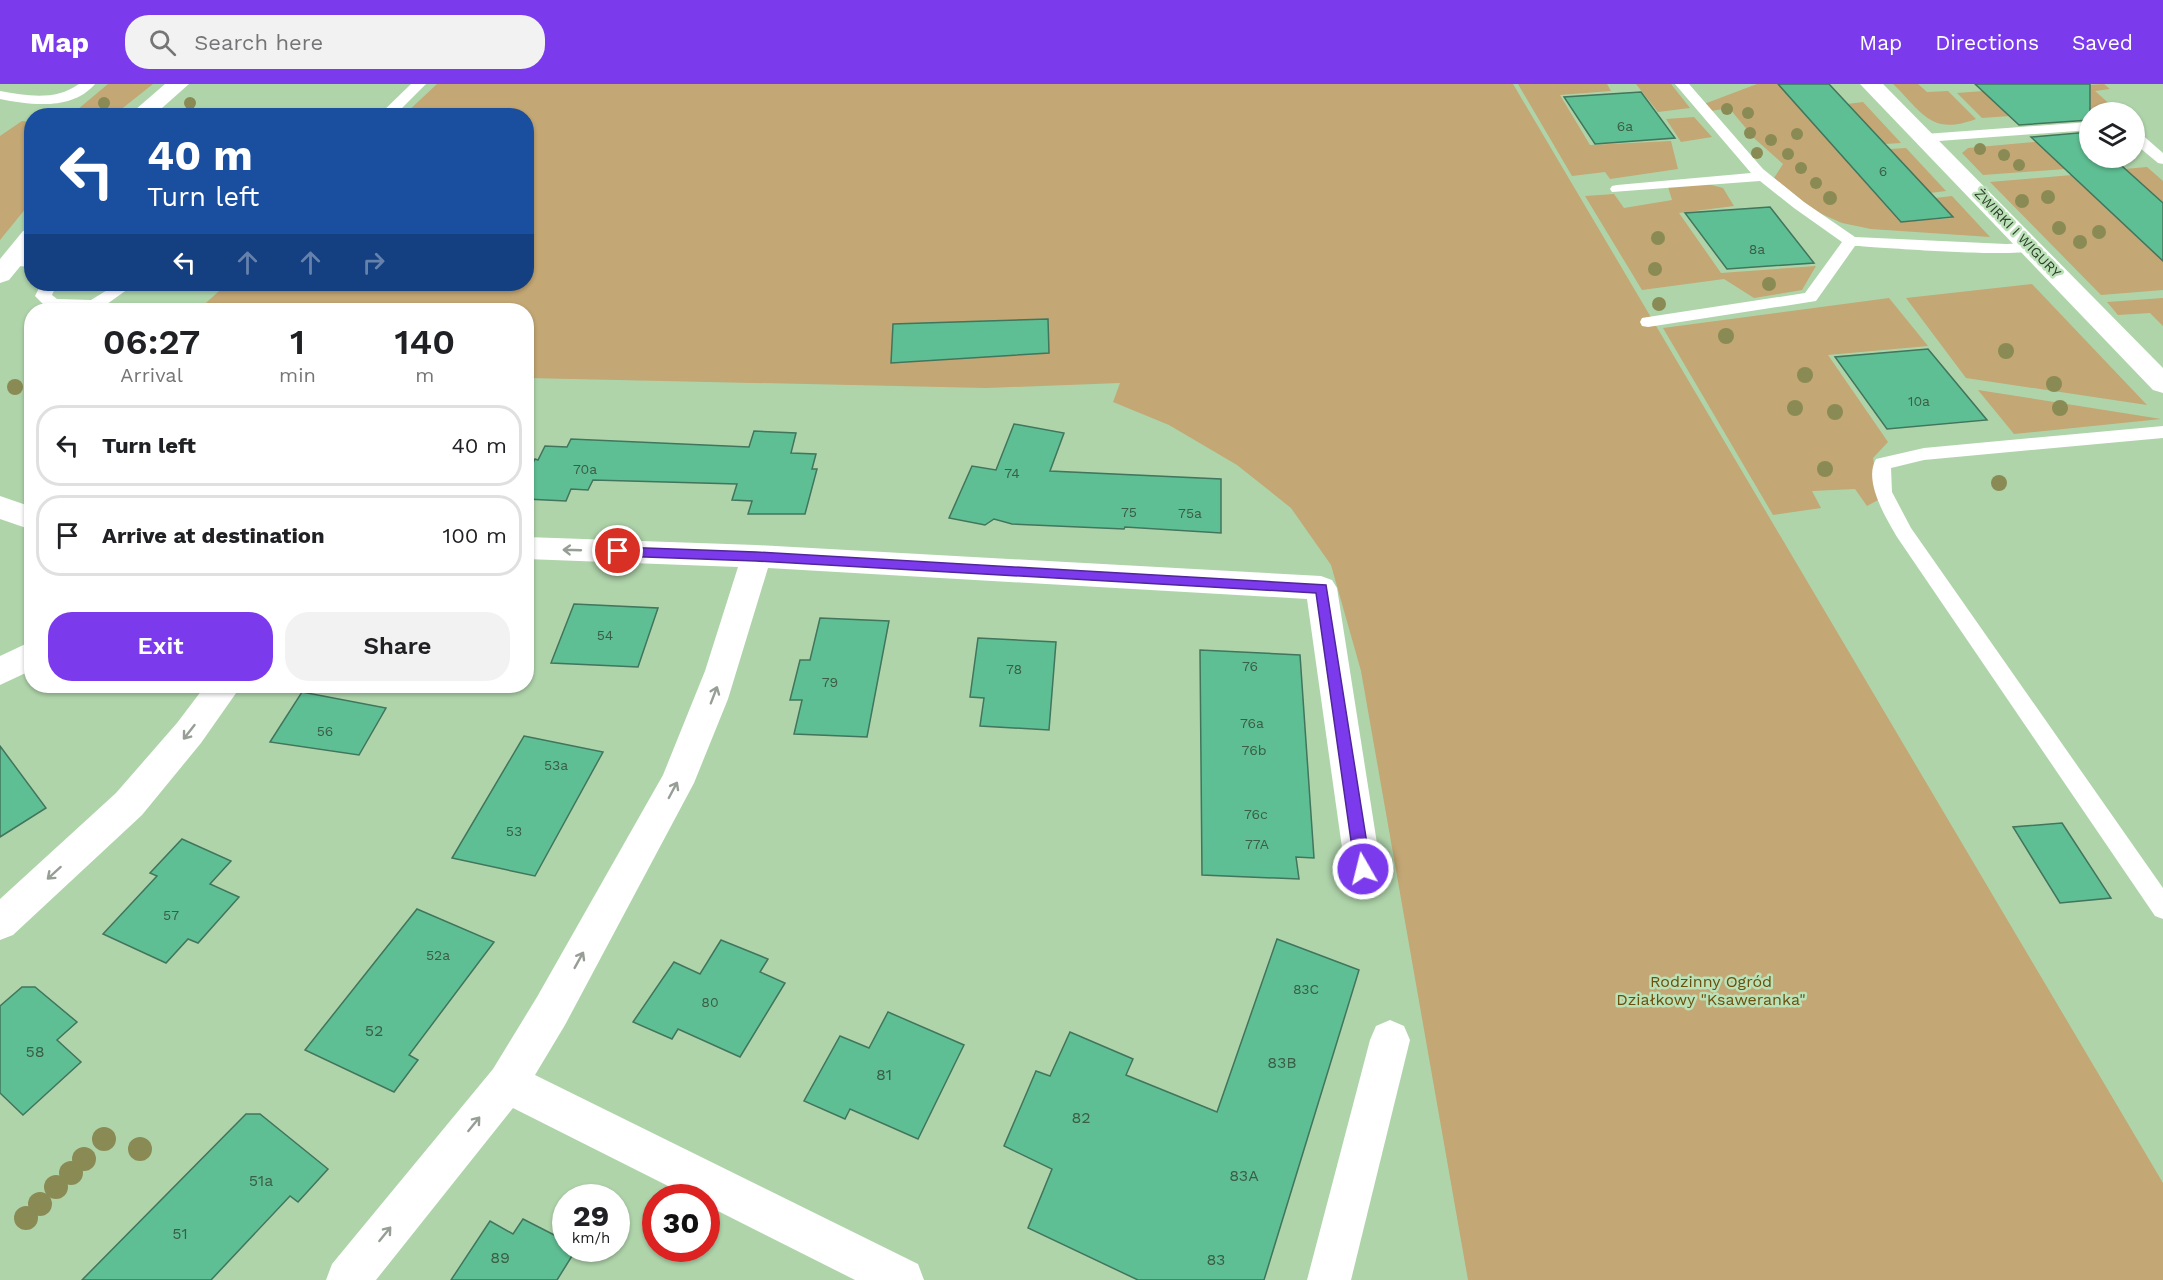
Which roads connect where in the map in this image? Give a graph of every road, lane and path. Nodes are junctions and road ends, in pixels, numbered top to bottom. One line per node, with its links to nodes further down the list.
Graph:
1 (88, 84): 6 (lane)
2 (178, 84): 7 (street)
3 (419, 84): 8 (lane)
4 (1682, 84): 13 (lane)
5 (1871, 84): 10 (street, ŻWIRKI I WIGURY)
6 (0, 95)
7 (149, 108)
8 (394, 108)
9 (2079, 127): 10 (lane)
10 (1925, 138): 16 (street, ŻWIRKI I WIGURY)
11 (2145, 144): 12 (lane)
12 (2163, 160)
13 (1764, 176): 14 (lane); 15 (lane)
14 (1617, 189)
15 (1851, 241): 16 (lane); 23 (lane)
16 (2032, 248): 24 (street, ŻWIRKI I WIGURY)
17 (24, 250): 18 (street)
18 (14, 267)
19 (46, 291): 21 (lane)
20 (116, 291): 22 (lane)
21 (52, 303)
22 (98, 303)
23 (1648, 322)
24 (2163, 384)
25 (2163, 432): 34 (lane)
26 (0, 507): 27 (street)
27 (24, 516)
28 (534, 548): 29 (street, one-way to 28)
29 (756, 556): 33 (street); 37 (street, one-way to 29)
30 (24, 658): 31 (street)
31 (0, 672)
32 (219, 693): 35 (street, one-way to 35)
33 (1363, 869)
34 (2163, 908)
35 (0, 923)
36 (1390, 1040): 40 (street)
37 (507, 1083): 38 (street, one-way to 37); 39 (street)
38 (348, 1280)
39 (902, 1280)
40 (1329, 1280)

